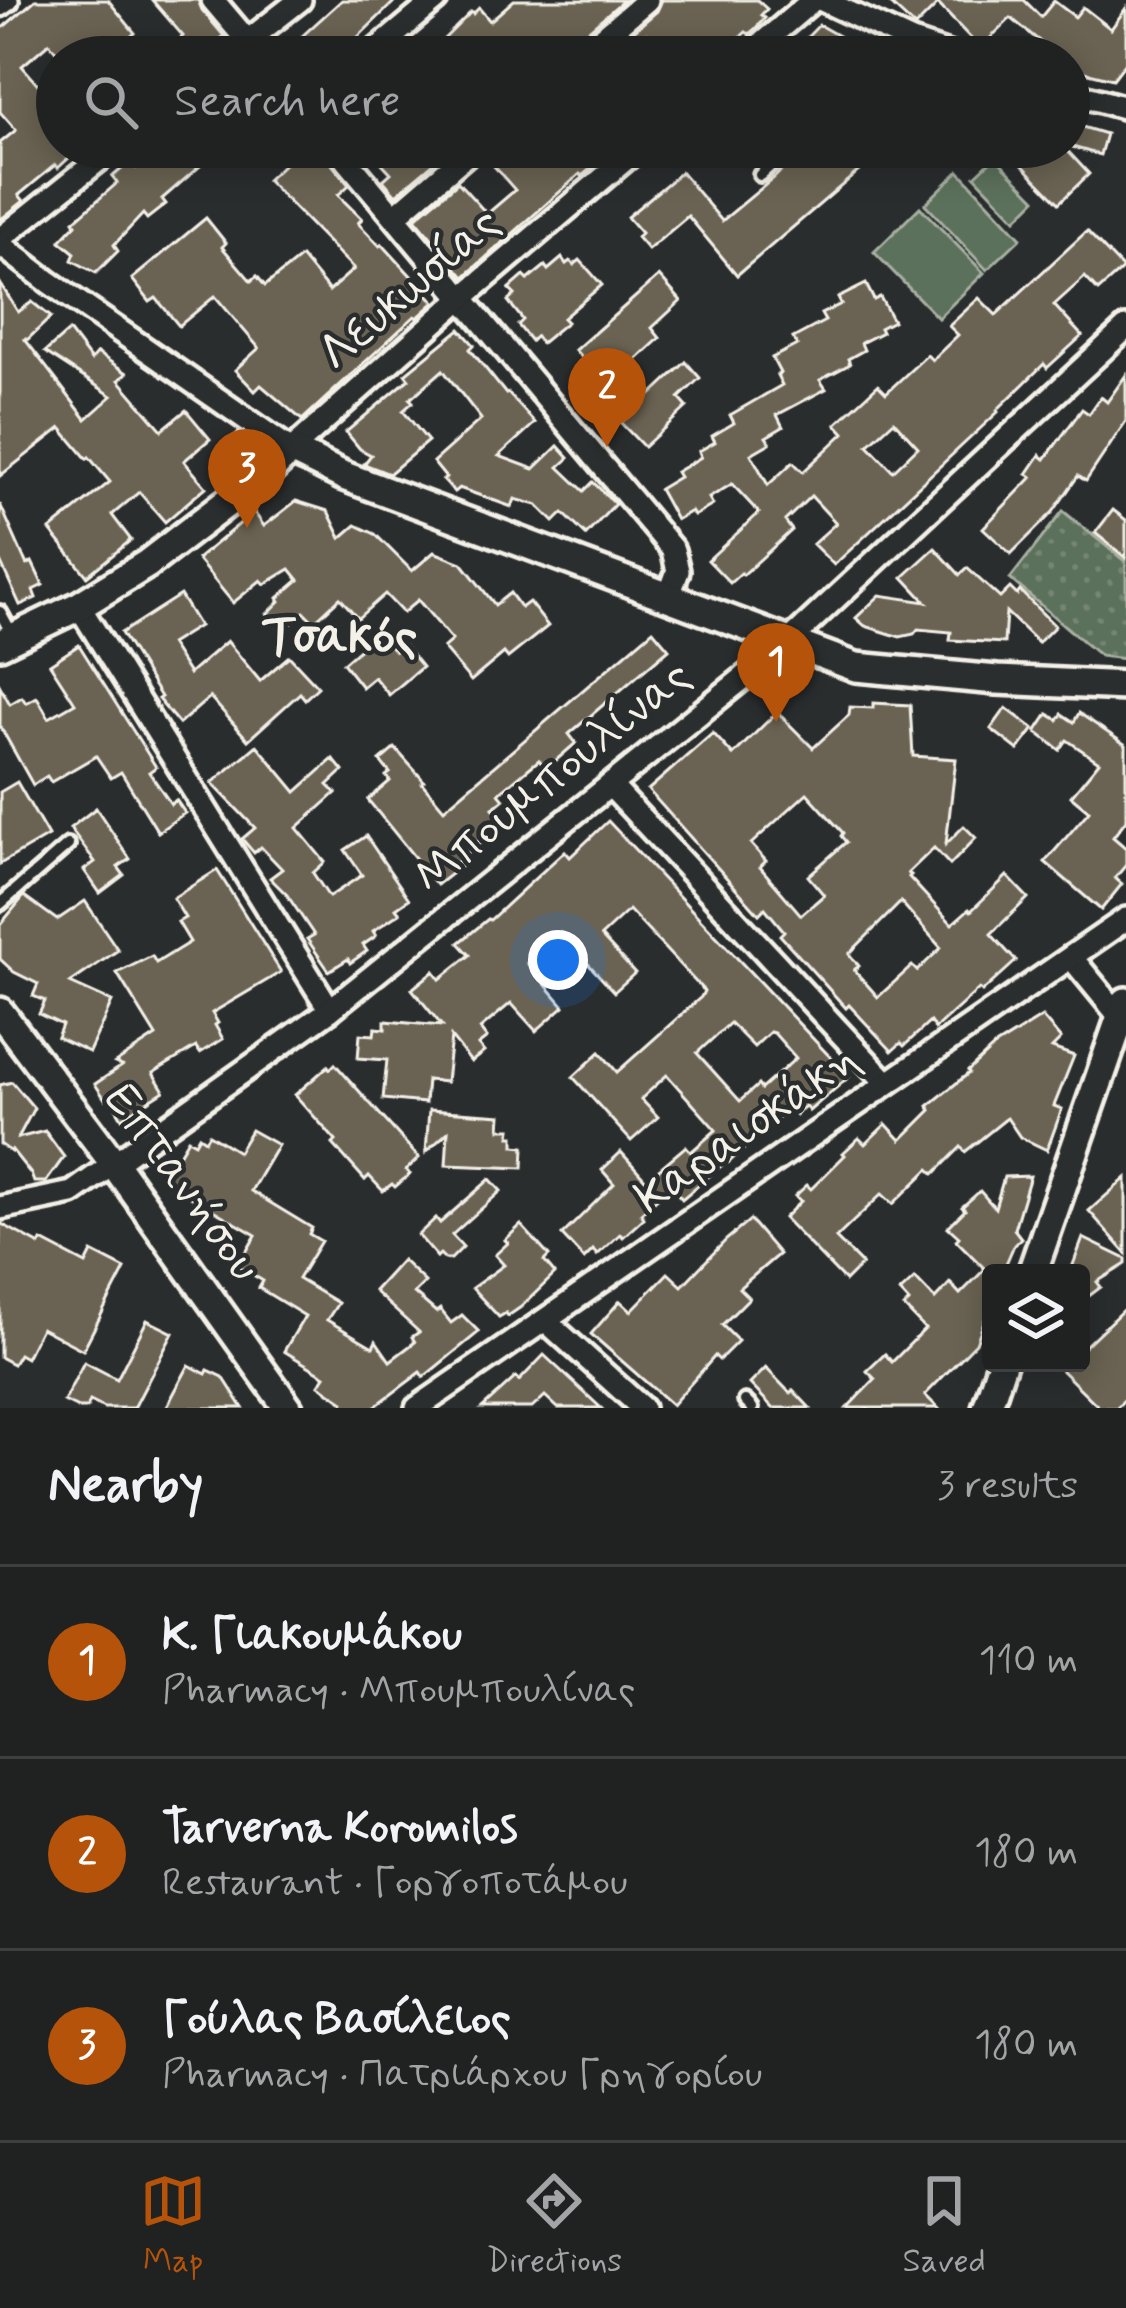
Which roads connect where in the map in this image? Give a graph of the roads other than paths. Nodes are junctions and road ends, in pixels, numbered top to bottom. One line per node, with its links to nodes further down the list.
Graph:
1 (213, 0): 7 (street)
2 (300, 0): 8 (street)
3 (436, 0): 9 (street)
4 (647, 0): 10 (street)
5 (813, 0): 11 (street)
6 (822, 0): 12 (street)
7 (243, 36)
8 (266, 36)
9 (393, 36)
10 (605, 36)
11 (771, 36)
12 (882, 36)
13 (1090, 98): 14 (street)
14 (1126, 108)
15 (90, 168): 22 (street)
16 (354, 168): 21 (street)
17 (451, 168): 21 (street)
18 (615, 168): 23 (street, Λευκωσίας)
19 (768, 168): 20 (lane)
20 (760, 175)
21 (395, 216): 23 (street)
22 (0, 242): 25 (street)
23 (462, 298): 25 (street, Λευκωσίας); 26 (street)
24 (1123, 336): 29 (street, Μπουμπουλίνας)
25 (291, 450): 26 (street); 27 (street)
26 (668, 598): 29 (street)
27 (79, 607): 28 (street); 36 (street)
28 (5, 631)
29 (787, 643): 30 (street); 31 (street, Μπουμπουλίνας)
30 (1126, 686)
31 (610, 785): 36 (street, Μπουμπουλίνας); 39 (street)
32 (68, 845): 33 (lane)
33 (0, 904)
34 (1126, 919): 35 (street, Καραισκάκη)
35 (1071, 957): 37 (street); 39 (street, Καραισκάκη)
36 (330, 1010): 40 (street, Μπουμπουλίνας)
37 (1124, 1010): 42 (street)
38 (0, 1012): 40 (street, Επτανήσου)
39 (887, 1084): 43 (street, Καραισκάκη)
40 (113, 1162): 41 (street, Μπουμπουλίνας); 45 (street, Επτανήσου)
41 (0, 1208)
42 (1035, 1264)
43 (544, 1320): 46 (street, Καραισκάκη); 47 (street)
44 (999, 1372): 48 (street)
45 (288, 1408)
46 (417, 1408)
47 (642, 1408)
48 (987, 1408)

